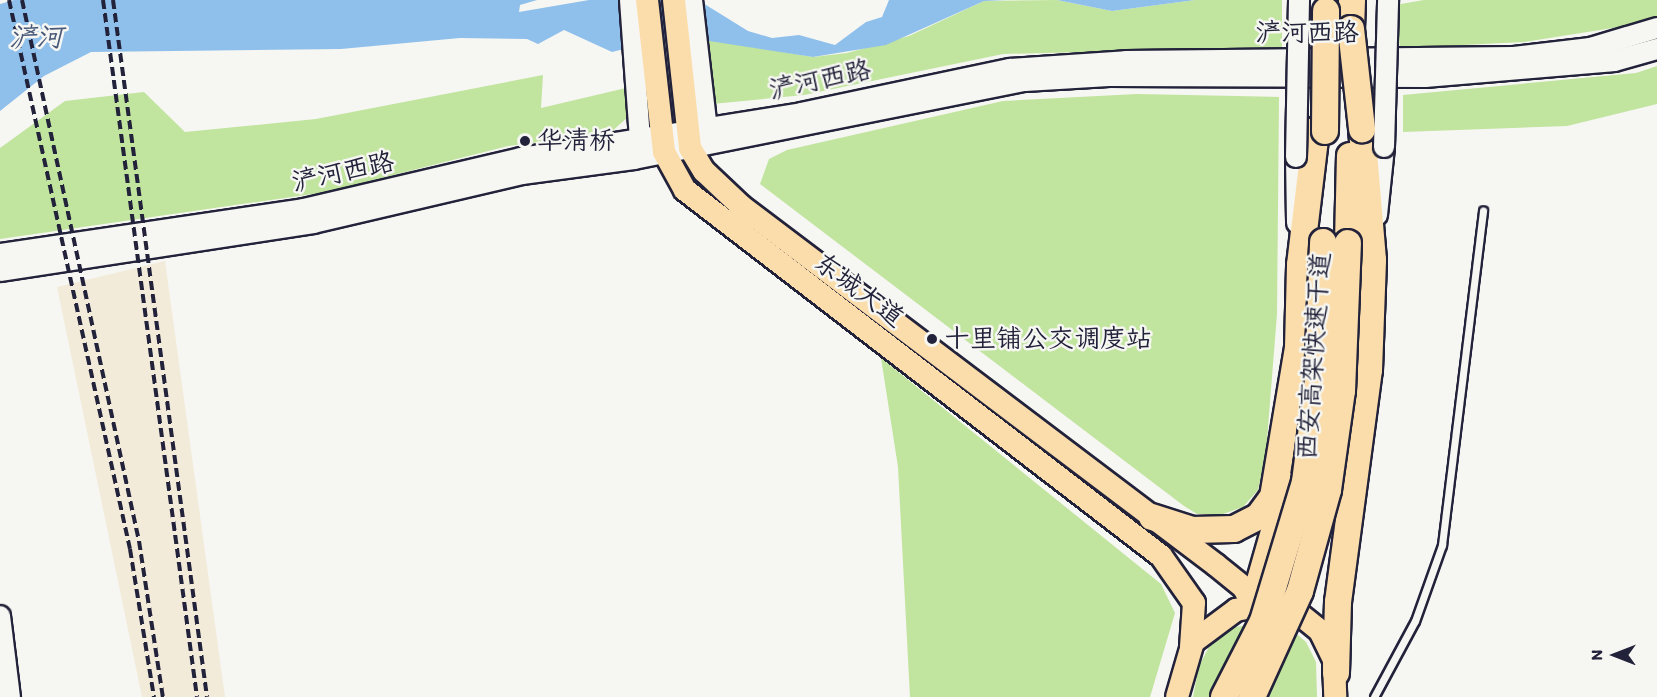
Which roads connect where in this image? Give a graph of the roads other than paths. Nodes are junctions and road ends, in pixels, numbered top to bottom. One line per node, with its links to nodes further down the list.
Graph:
1 (630, 0): 12 (main road)
2 (647, 0): 12 (main road, 东城大道)
3 (674, 0): 11 (main road, 东城大道)
4 (692, 0): 11 (main road)
5 (1299, 0): 21 (main road, bridge)
6 (1352, 0): 13 (highway, 西安高架快速干道, bridge)
7 (1388, 0): 20 (main road, bridge)
8 (1326, 6): 14 (highway, 西安高架快速干道, bridge)
9 (1657, 28): 15 (main road, 浐河西路)
10 (1657, 49): 15 (main road, 浐河西路)
11 (690, 91): 15 (main road, 东城大道)
12 (645, 92): 16 (main road); 17 (main road, 东城大道)
13 (1356, 129): 20 (highway); 32 (highway, 西安高架快速干道, bridge)
14 (1320, 131): 21 (highway); 31 (highway, 西安高架快速干道, bridge)
15 (695, 136): 17 (main road, 浐河西路); 24 (main road, 东城大道)
16 (640, 141): 17 (main road, 浐河西路); 19 (main road, 浐河西路)
17 (663, 144): 22 (main road, 浐河西路); 27 (main road, 东城大道)
18 (1483, 211): 33 (lane)
19 (0, 254)
20 (1373, 260): 28 (highway)
21 (1300, 265): 23 (highway)
22 (0, 271)
23 (1298, 348): 24 (highway); 25 (highway)
24 (1152, 517): 25 (main road, 东城大道)
25 (1252, 605): 27 (main road); 28 (main road)
26 (0, 616): 29 (main road)
27 (1191, 647): 30 (main road, 东城大道)
28 (1335, 685)
29 (10, 697)
30 (1177, 697)
31 (1224, 697)
32 (1252, 697)
33 (1374, 697)

